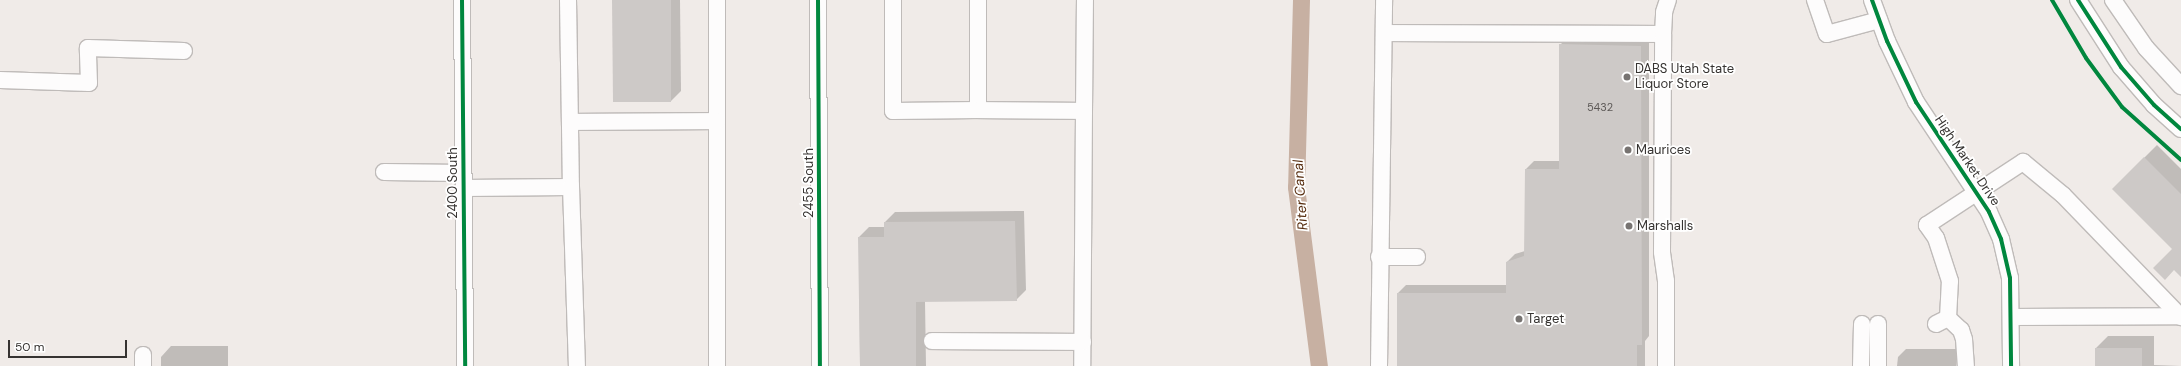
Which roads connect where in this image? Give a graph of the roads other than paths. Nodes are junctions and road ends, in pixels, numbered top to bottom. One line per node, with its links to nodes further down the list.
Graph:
1 (462, 0): 26 (street, 2400 South)
2 (568, 0): 23 (street)
3 (716, 0): 22 (street)
4 (818, 0): 38 (street, 2455 South)
5 (893, 0): 20 (street)
6 (978, 0): 20 (street)
7 (1085, 0): 21 (street)
8 (1384, 0): 15 (street)
9 (1668, 0): 16 (street)
10 (1815, 0): 14 (street)
11 (1872, 0): 14 (street, High Market Drive)
12 (2078, 0): 24 (street)
13 (2113, 0): 19 (street)
14 (1879, 20): 28 (street, High Market Drive)
15 (1384, 33): 16 (street); 29 (street)
16 (1663, 34): 41 (street)
17 (184, 51): 18 (street)
18 (0, 80)
19 (2181, 86)
20 (978, 110): 21 (street)
21 (1084, 111): 34 (street)
22 (717, 121): 23 (street); 37 (street)
23 (570, 122): 27 (street)
24 (2181, 129)
25 (384, 172): 26 (street)
26 (463, 180): 27 (street); 35 (street, 2400 South)
27 (571, 186): 36 (street)
28 (1977, 192): 31 (street); 32 (street, High Market Drive); 44 (street)
29 (1379, 257): 30 (street); 40 (street)
30 (1417, 257)
31 (2180, 316): 32 (street)
32 (2011, 317): 45 (street, High Market Drive)
33 (932, 341): 34 (street)
34 (1083, 342): 39 (street)
35 (465, 366)
36 (577, 366)
37 (717, 366)
38 (820, 366)
39 (1082, 366)
40 (1379, 366)
41 (1666, 366)
42 (1862, 366): 43 (street)
43 (1878, 366)
44 (1966, 366)
45 (2011, 366)

